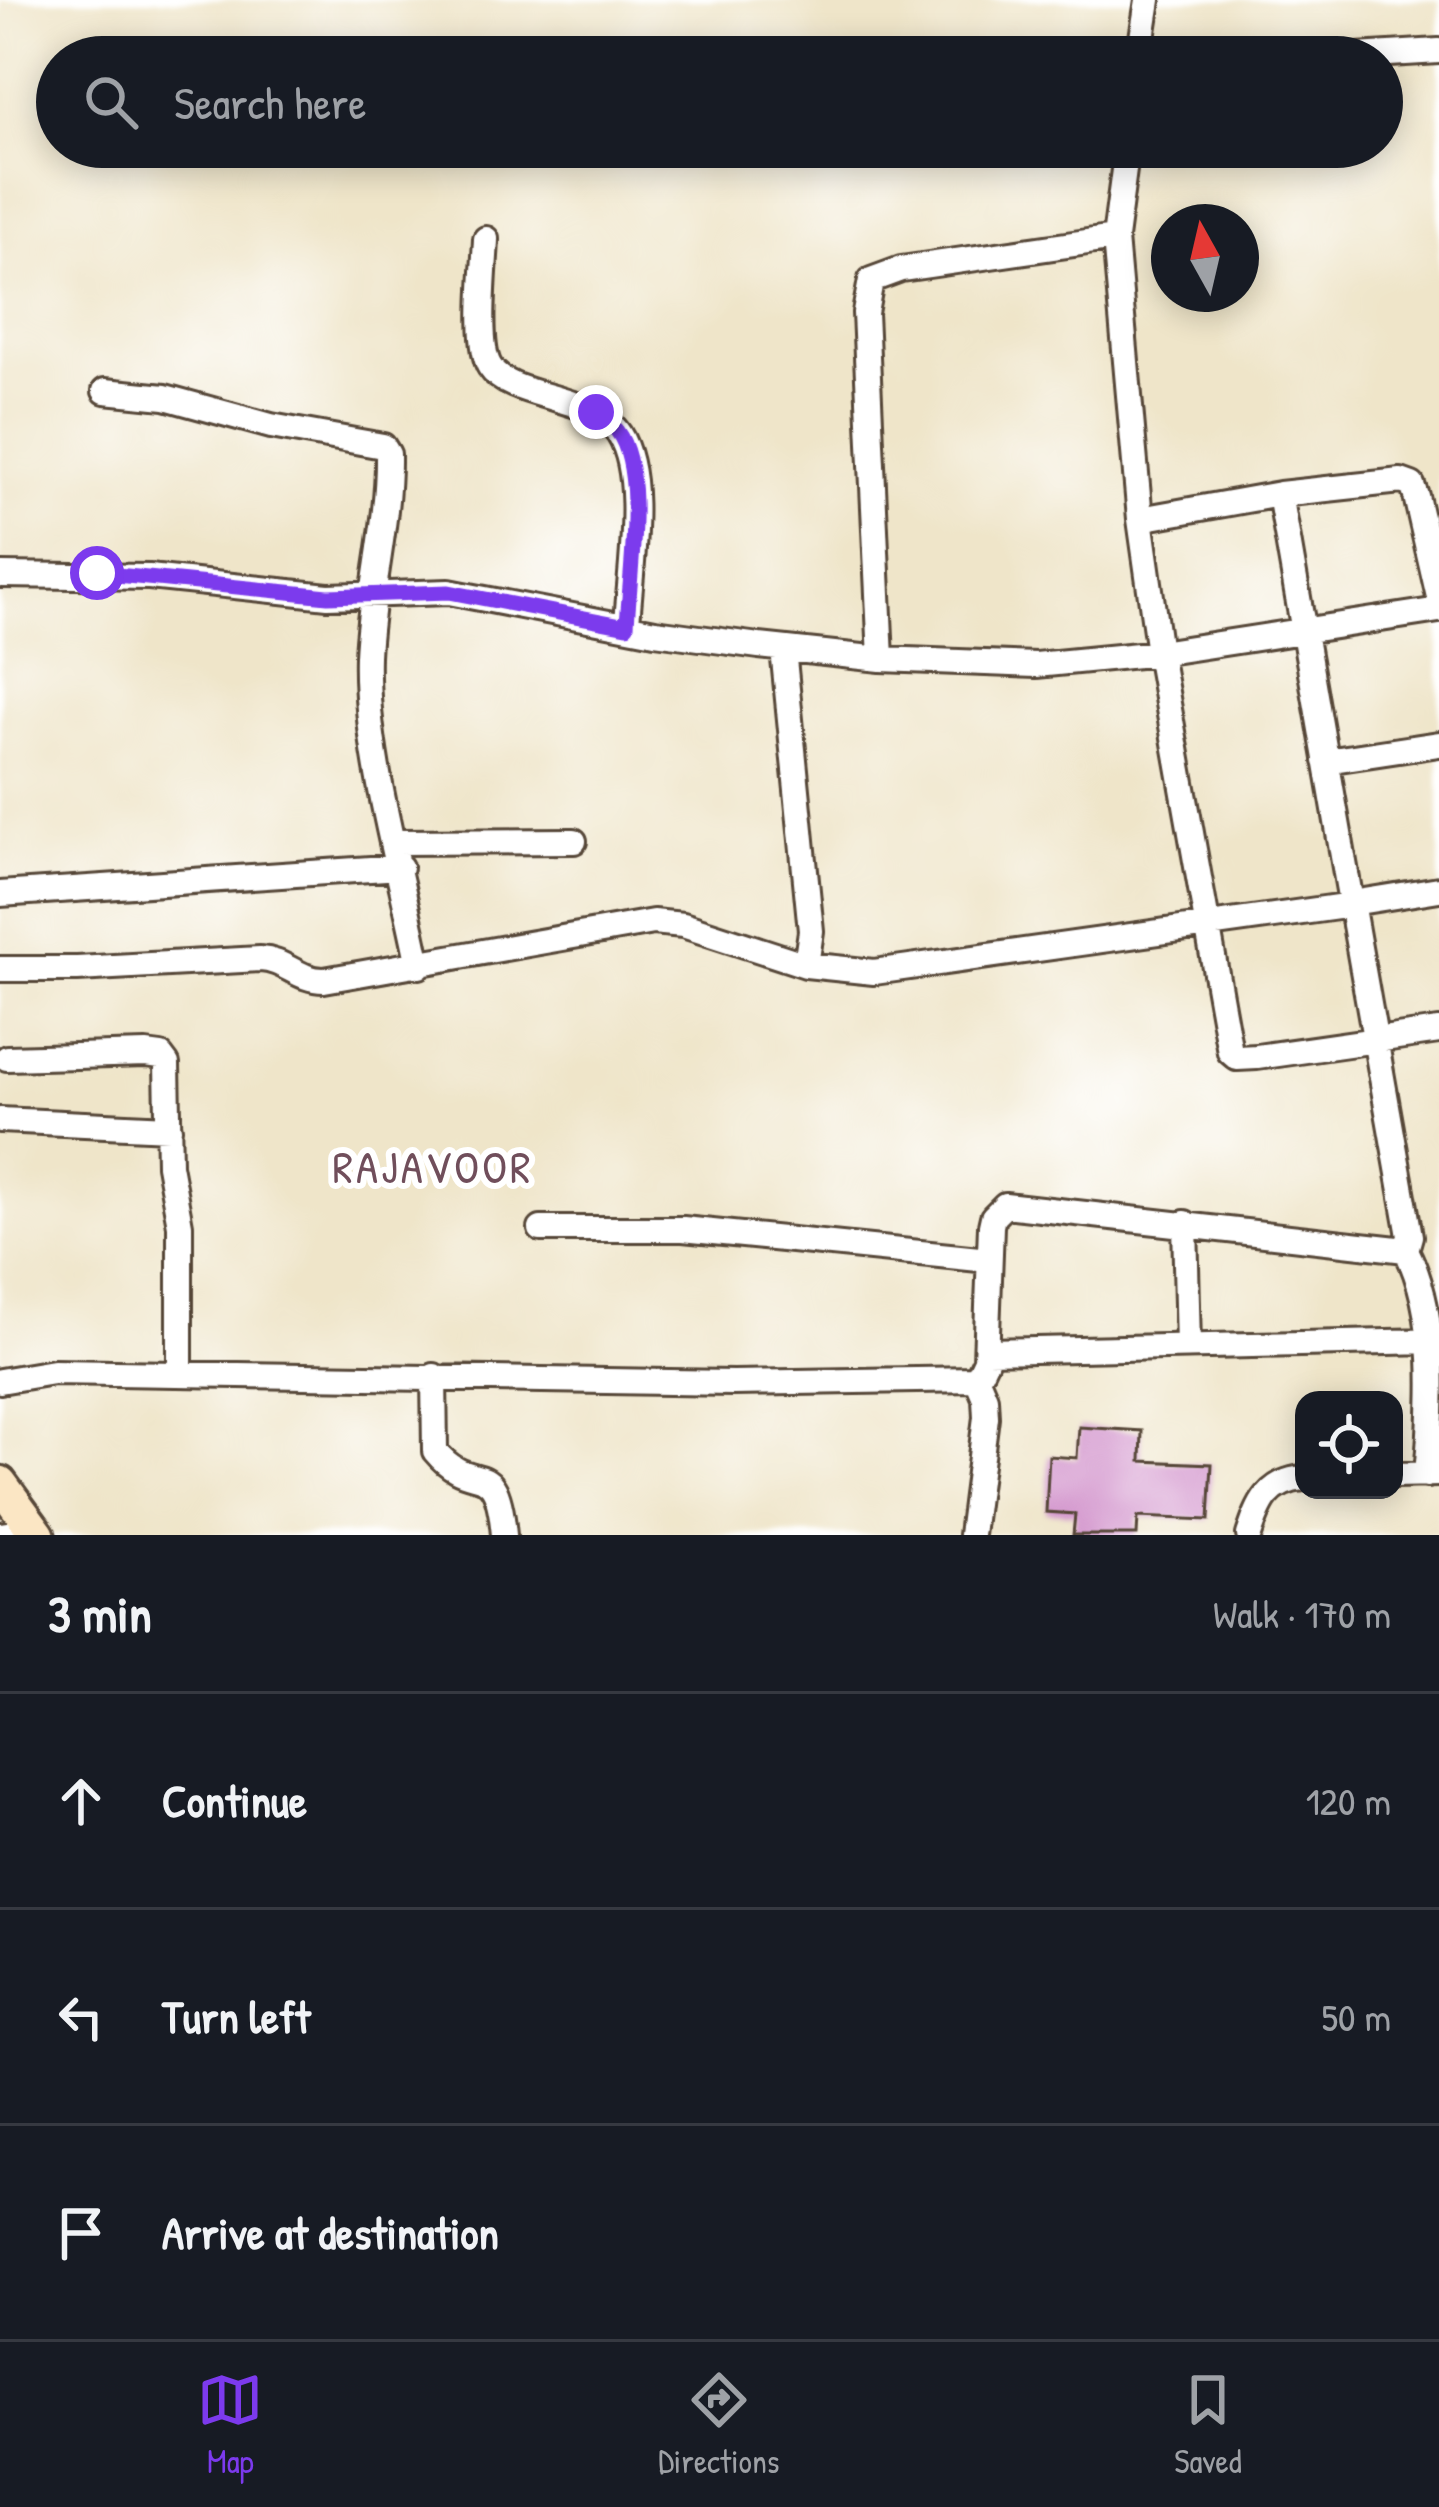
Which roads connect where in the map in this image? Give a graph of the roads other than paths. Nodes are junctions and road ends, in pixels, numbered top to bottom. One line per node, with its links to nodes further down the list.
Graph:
1 (1148, 0): 2 (street)
2 (1142, 36)
3 (1439, 51): 4 (street)
4 (1403, 53)
5 (1124, 168): 7 (street)
6 (486, 238): 15 (street)
7 (1115, 238): 10 (street); 19 (street)
8 (105, 391): 12 (street)
9 (1280, 494): 10 (street); 13 (street); 16 (street)
10 (1140, 519): 18 (street)
11 (1, 575): 12 (street)
12 (372, 595): 15 (street); 23 (street)
13 (1439, 596)
14 (1439, 610): 16 (street)
15 (627, 626): 17 (street)
16 (1303, 632): 18 (street); 21 (street)
17 (783, 649): 19 (street); 28 (street)
18 (1159, 653): 19 (street); 27 (street)
19 (881, 659)
20 (1439, 744): 21 (street)
21 (1326, 761): 26 (street)
22 (574, 842): 23 (street)
23 (397, 855): 25 (street); 29 (street)
24 (1439, 889): 26 (street)
25 (0, 894)
26 (1352, 906): 27 (street); 32 (street)
27 (1211, 926): 28 (street); 32 (street)
28 (806, 965): 29 (street)
29 (419, 966): 30 (street)
30 (0, 969)
31 (1439, 1031): 32 (street)
32 (1377, 1040): 38 (street)
33 (7, 1058): 35 (street)
34 (0, 1120): 35 (street)
35 (169, 1128): 43 (street)
36 (1185, 1223): 38 (street); 39 (street); 41 (street)
37 (541, 1229): 39 (street)
38 (1406, 1250): 40 (street)
39 (989, 1260): 42 (street)
40 (1431, 1341): 41 (street); 47 (street)
41 (1188, 1346): 42 (street)
42 (987, 1351): 45 (street)
43 (180, 1373): 44 (street); 46 (street)
44 (434, 1376): 45 (street); 53 (street)
45 (977, 1379): 54 (street)
46 (0, 1381)
47 (1433, 1474): 48 (street)
48 (1403, 1475)
49 (1295, 1480): 55 (street)
50 (0, 1483): 51 (main road)
51 (36, 1532): 52 (street)
52 (0, 1535)
53 (504, 1535)
54 (971, 1535)
55 (1250, 1535)

